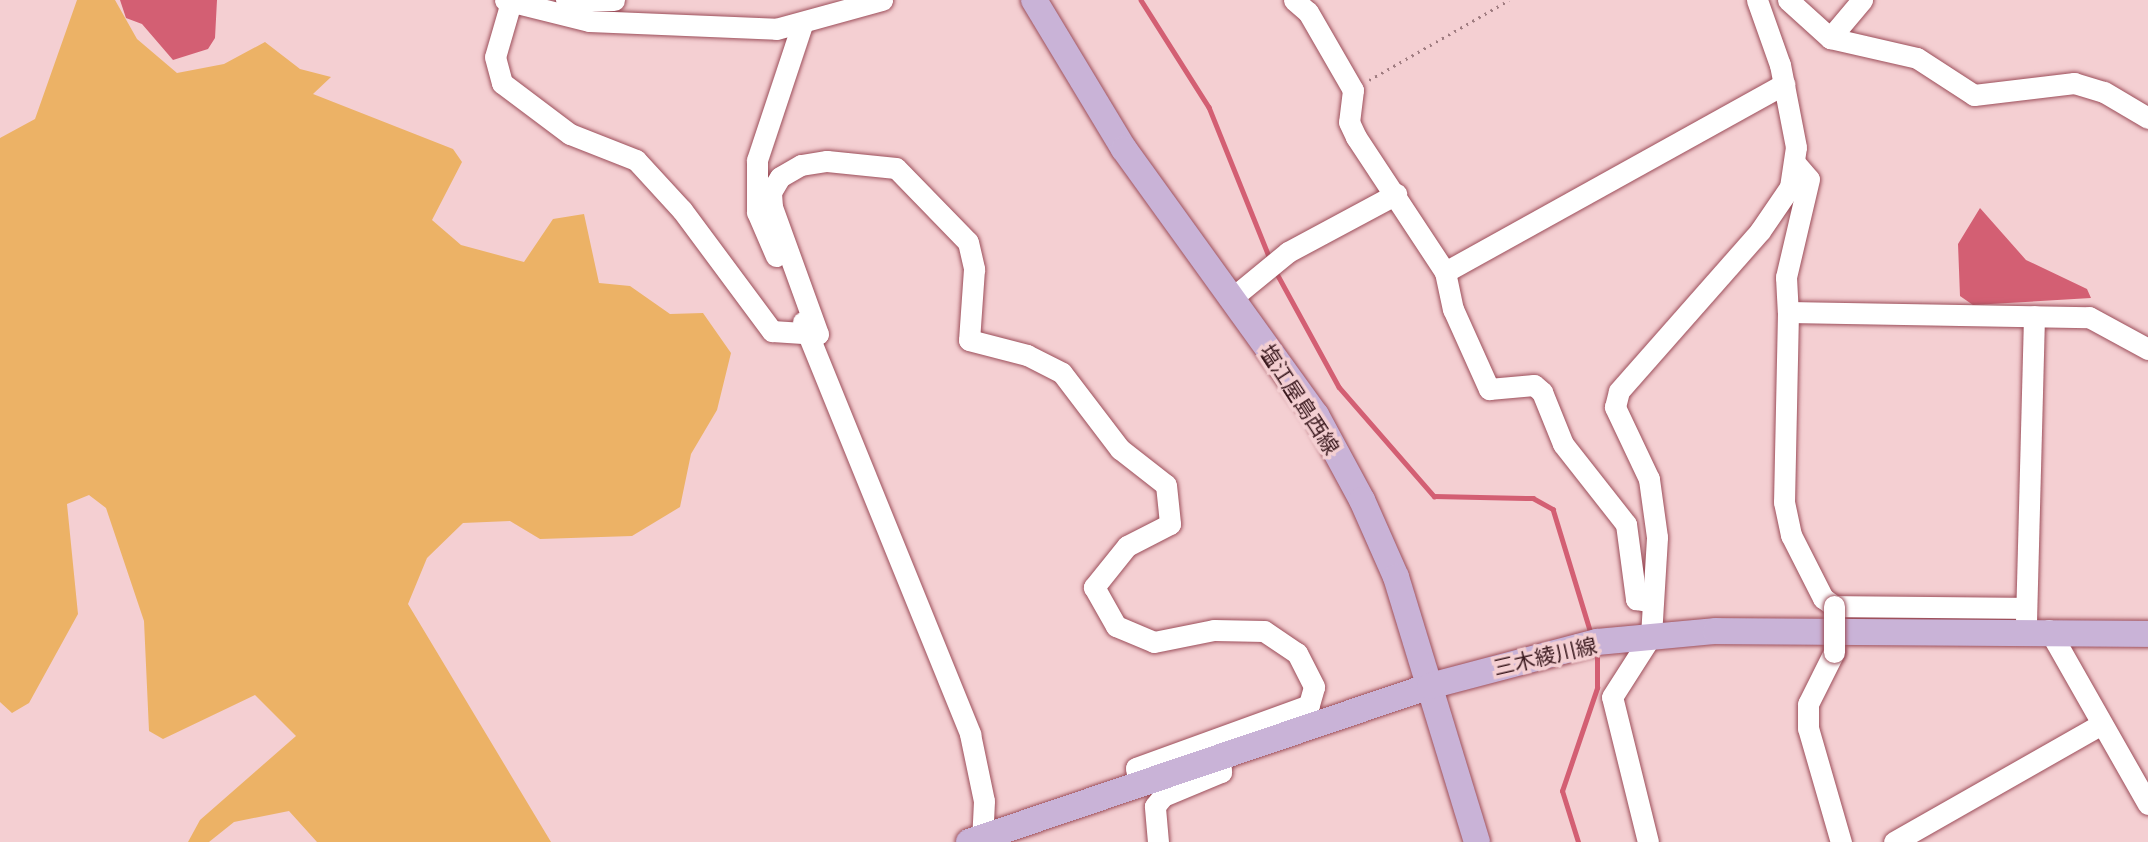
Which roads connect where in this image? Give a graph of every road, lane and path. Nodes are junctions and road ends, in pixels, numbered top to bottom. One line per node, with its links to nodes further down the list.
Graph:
1 (566, 0): 2 (street)
2 (614, 0)
3 (883, 0): 11 (street)
4 (1034, 0): 19 (main road, 塩江屋島西線)
5 (1294, 0): 14 (street)
6 (1508, 0): 14 (path)
7 (1757, 0): 13 (street)
8 (1788, 0): 12 (street)
9 (1863, 0): 12 (street)
10 (508, 1): 11 (street); 22 (street)
11 (802, 25): 22 (street)
12 (1830, 38): 15 (street)
13 (1784, 84): 16 (street); 18 (street)
14 (1353, 90): 17 (street)
15 (2148, 118)
16 (1796, 163): 20 (street); 24 (street)
17 (1396, 194): 18 (street); 19 (street)
18 (1445, 272): 24 (street)
19 (1232, 298): 29 (main road, 塩江屋島西線)
20 (1788, 312): 21 (street); 25 (street)
21 (2034, 316): 23 (street); 26 (street)
22 (808, 335): 32 (street); 34 (street)
23 (2148, 349)
24 (1653, 602): 28 (street)
25 (1834, 606): 26 (street); 38 (street, bridge)
26 (2034, 623): 27 (main road, 三木綾川線); 28 (main road, 三木綾川線); 30 (street)
27 (2148, 634)
28 (1650, 636): 29 (main road, 三木綾川線); 37 (street)
29 (1430, 686): 31 (main road, 三木綾川線); 36 (main road, 塩江屋島西線)
30 (2102, 724): 33 (street); 39 (street)
31 (1220, 757): 32 (main road, 三木綾川線); 35 (street)
32 (1139, 785): 34 (main road, 三木綾川線)
33 (2148, 804)
34 (978, 840)
35 (1158, 842)
36 (1477, 842)
37 (1648, 842)
38 (1841, 842)
39 (1894, 842)

